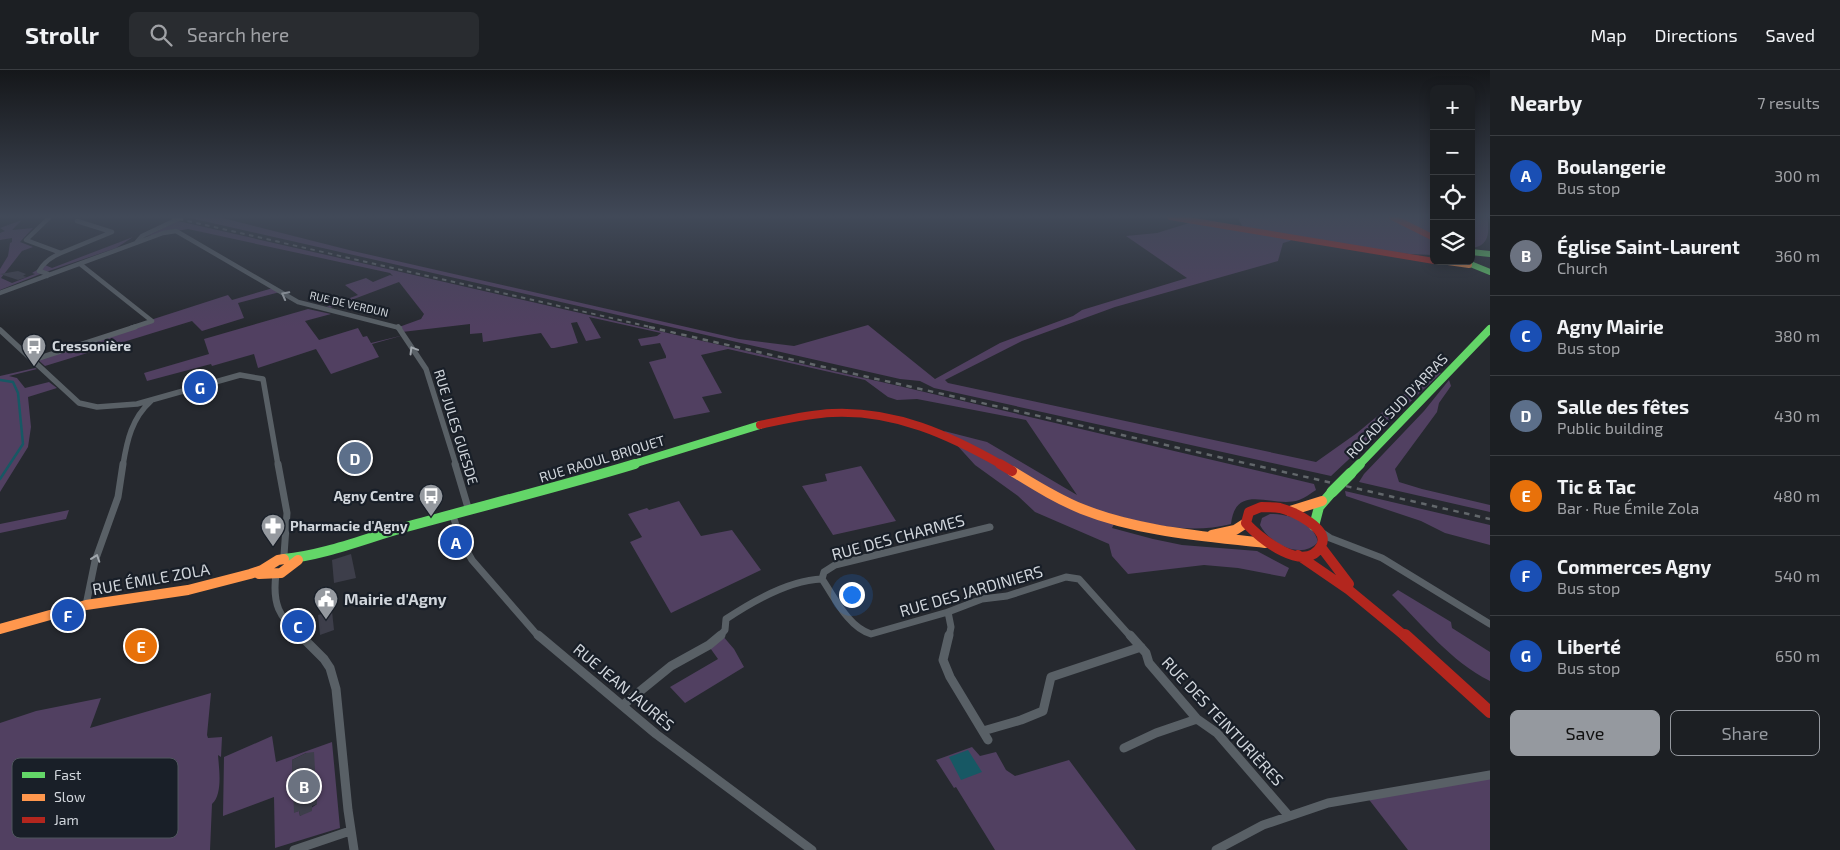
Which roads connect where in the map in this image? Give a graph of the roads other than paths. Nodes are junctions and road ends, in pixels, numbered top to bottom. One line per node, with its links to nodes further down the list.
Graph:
1 (60, 253): 9 (street)
2 (108, 253): 6 (street)
3 (214, 253): 11 (street, RUE DE VERDUN, one-way to 3)
4 (1391, 253): 5 (main road)
5 (1430, 258)
6 (80, 264): 9 (street); 14 (street)
7 (1470, 265): 8 (main road)
8 (1488, 273)
9 (46, 275): 10 (street)
10 (0, 293)
11 (398, 327): 19 (street, RUE JULES GUESDE, one-way to 11)
12 (1490, 329): 18 (main road, ROCADE SUD D'ARRAS, bridge)
13 (0, 330): 14 (street)
14 (33, 360): 16 (street)
15 (156, 398): 16 (street); 17 (street); 30 (street)
16 (123, 406): 17 (street)
17 (138, 412): 35 (street, one-way to 17)
18 (1322, 501): 20 (main road, ROCADE SUD D'ARRAS); 24 (main road, ROCADE SUD D'ARRAS)
19 (469, 511): 21 (main road); 25 (main road, RUE RAOUL BRIQUET)
20 (1290, 511): 22 (main road); 24 (main road)
21 (453, 516): 30 (main road); 40 (street, RUE JEAN JAURÈS)
22 (1246, 523): 25 (main road); 26 (main road)
23 (990, 527): 32 (street, RUE DES CHARMES)
24 (1316, 528): 27 (street); 28 (main road)
25 (1206, 536): 26 (main road)
26 (1265, 543): 29 (main road)
27 (1342, 543): 28 (street); 37 (street)
28 (1321, 546): 29 (main road); 34 (main road)
29 (1298, 555): 34 (main road)
30 (286, 561): 31 (main road)
31 (272, 571): 35 (main road, RUE ÉMILE ZOLA); 48 (street)
32 (822, 579): 36 (street, RUE DES JARDINIERS); 40 (street, RUE DES CHARMES)
33 (1079, 579): 36 (street, RUE DES JARDINIERS); 39 (street, RUE DES TEINTURIÈRES)
34 (1358, 595): 41 (main road)
35 (86, 605): 38 (main road, RUE ÉMILE ZOLA)
36 (948, 612): 43 (street)
37 (1490, 624)
38 (0, 629)
39 (1140, 646): 42 (street, RUE DES TEINTURIÈRES); 43 (street)
40 (623, 705): 51 (street, RUE JEAN JAURÈS)
41 (1490, 712)
42 (1197, 718): 45 (street); 47 (street, RUE DES TEINTURIÈRES)
43 (983, 731): 44 (street)
44 (988, 740)
45 (1124, 748)
46 (1490, 775): 47 (street)
47 (1288, 814): 52 (street)
48 (350, 831): 49 (street); 50 (street)
49 (294, 850)
50 (354, 850)
51 (812, 850)
52 (1216, 850)

